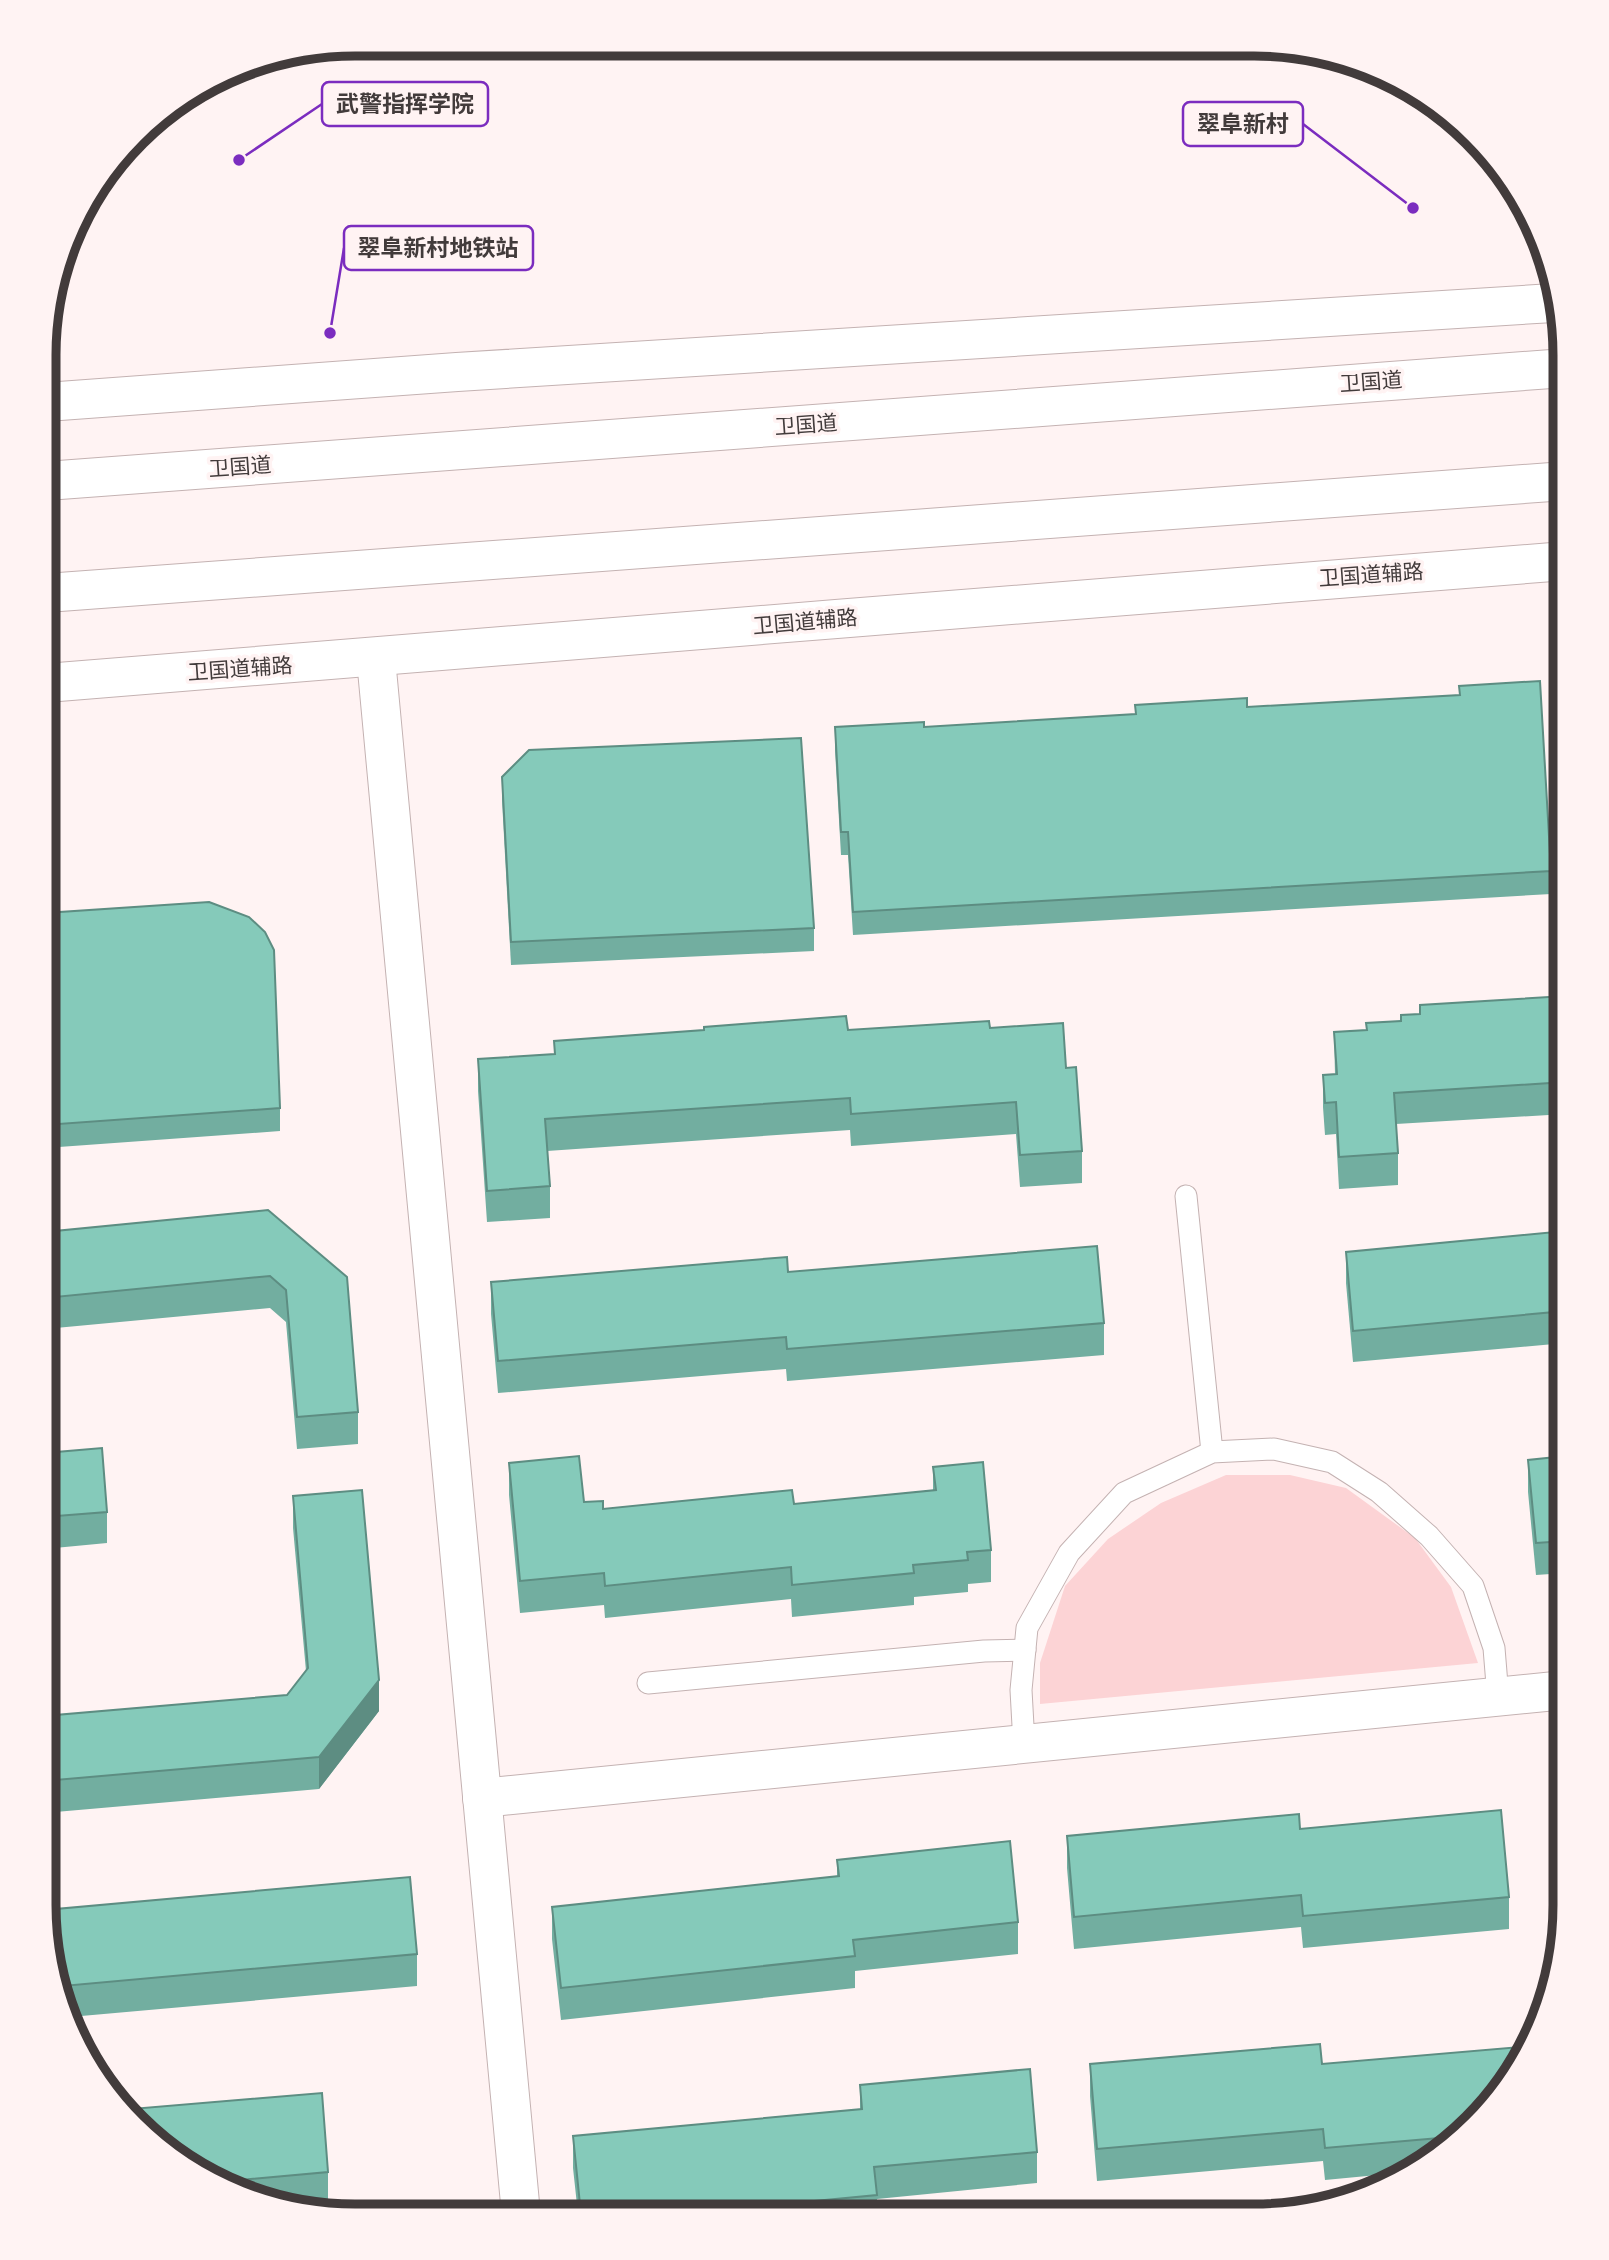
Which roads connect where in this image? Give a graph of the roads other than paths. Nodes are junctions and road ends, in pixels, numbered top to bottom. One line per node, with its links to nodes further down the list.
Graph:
1 (1548, 303): 3 (main road)
2 (1553, 369): 4 (main road, 卫国道)
3 (56, 401)
4 (56, 480)
5 (1553, 482): 7 (main road)
6 (1553, 562): 8 (main road, 卫国道辅路)
7 (56, 592)
8 (376, 659): 9 (main road, 卫国道辅路); 17 (main road)
9 (56, 682)
10 (1186, 1196): 11 (lane)
11 (1212, 1452): 12 (lane); 15 (lane)
12 (1025, 1650): 13 (lane); 16 (lane)
13 (648, 1684)
14 (1553, 1691): 15 (main road)
15 (1498, 1697): 16 (main road)
16 (1024, 1744): 17 (main road)
17 (482, 1798): 18 (main road)
18 (520, 2204)

